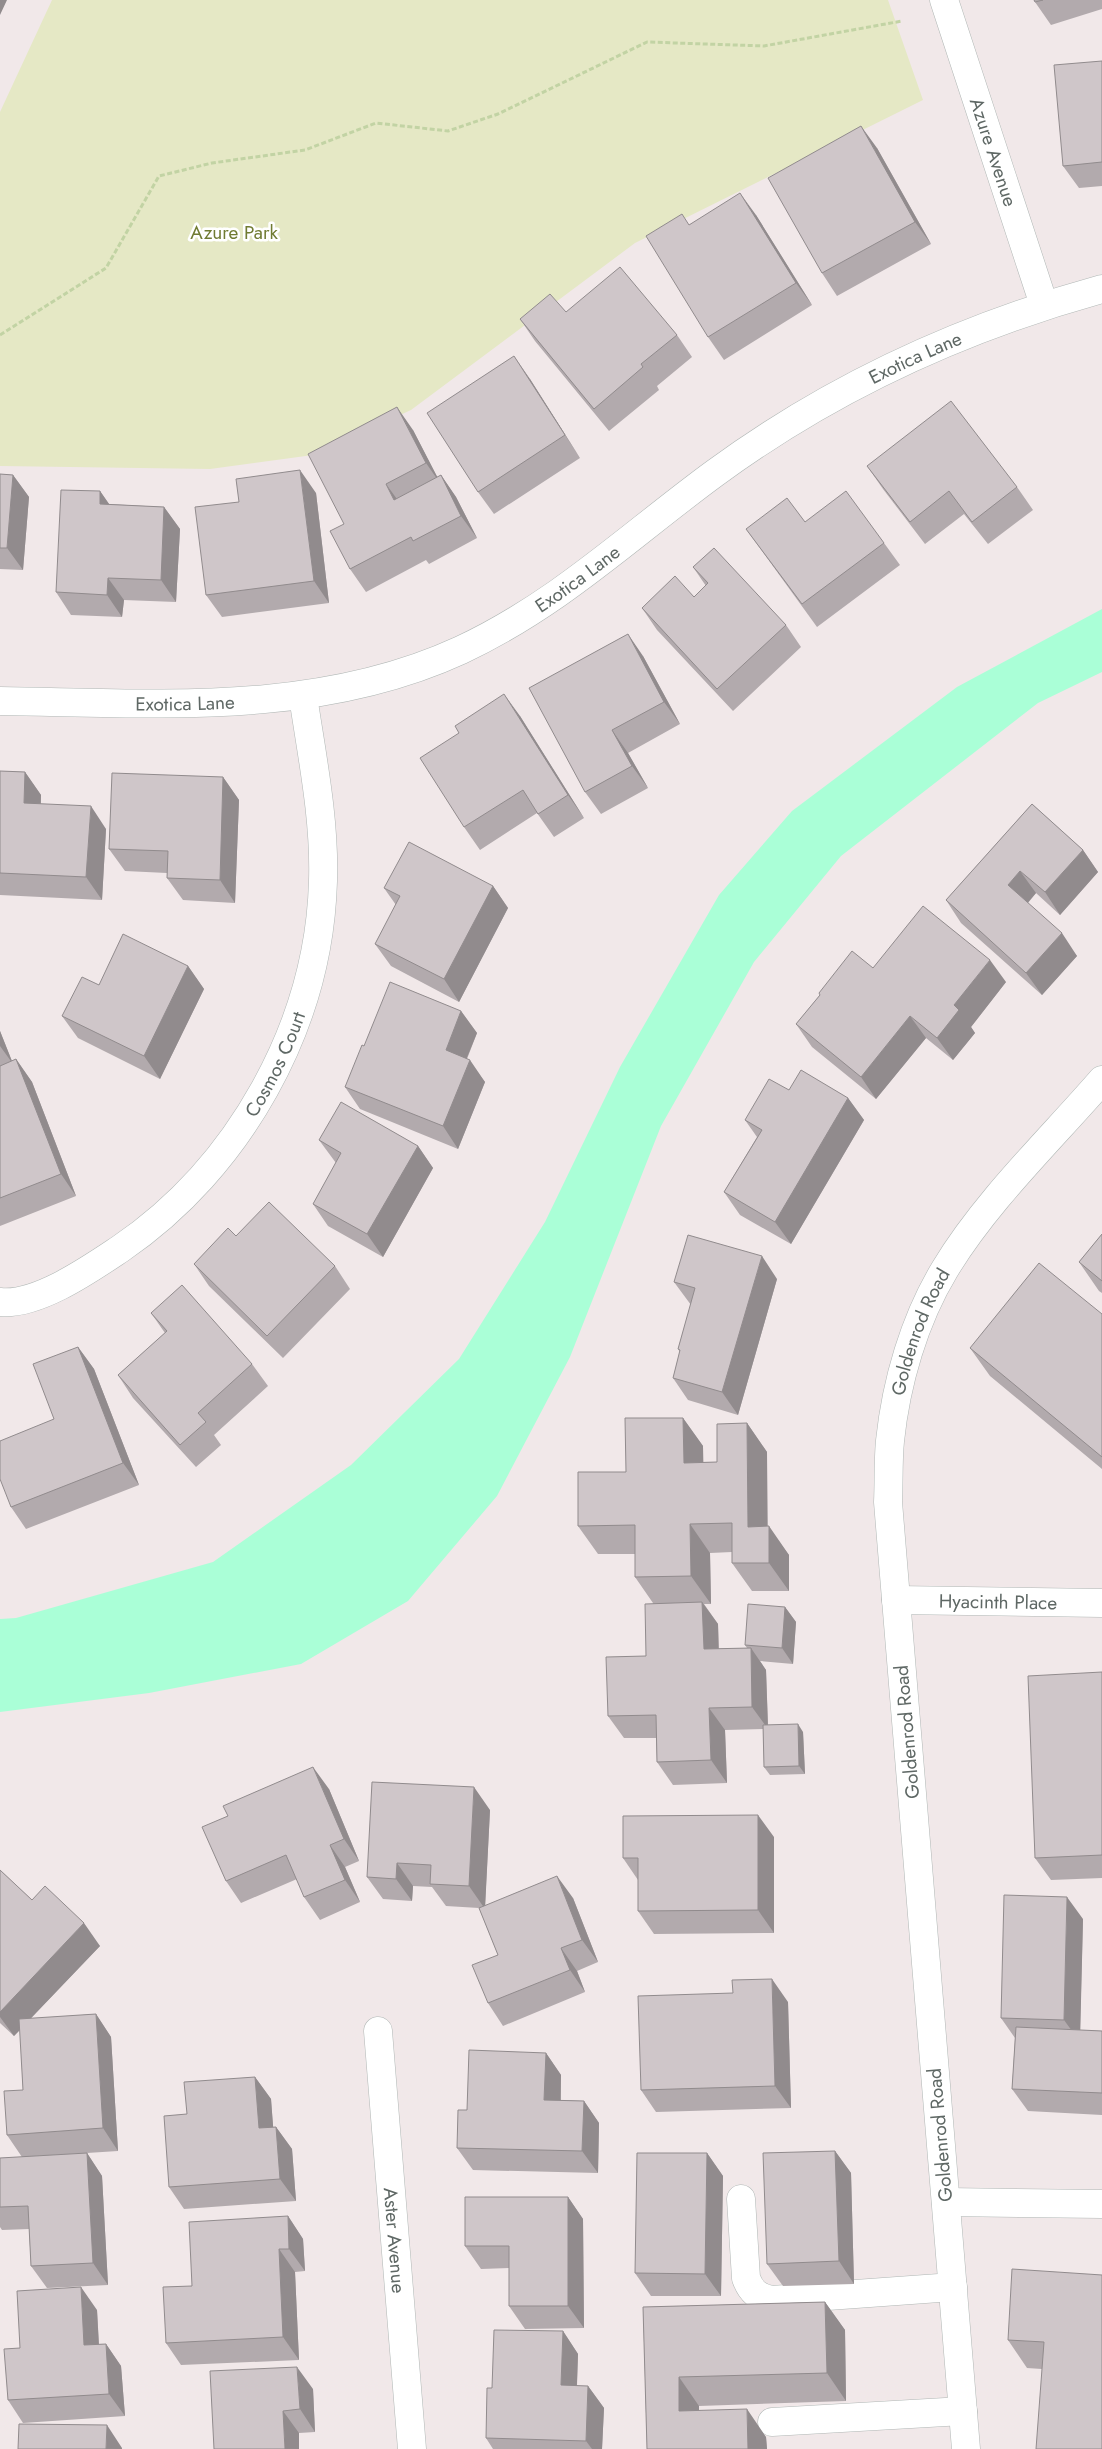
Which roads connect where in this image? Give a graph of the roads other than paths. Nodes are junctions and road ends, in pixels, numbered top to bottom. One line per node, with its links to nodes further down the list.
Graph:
1 (944, 0): 3 (street, Azure Avenue)
2 (1102, 289): 3 (street, Exotica Lane)
3 (1044, 305): 4 (street, Exotica Lane)
4 (303, 696): 5 (street, Exotica Lane); 7 (street, Cosmos Court)
5 (0, 701)
6 (1102, 1080): 8 (street, Goldenrod Road)
7 (0, 1302)
8 (896, 1600): 9 (street, Hyacinth Place); 12 (street, Goldenrod Road)
9 (1102, 1602)
10 (378, 2031): 17 (street, Aster Avenue)
11 (741, 2199): 14 (street)
12 (946, 2202): 13 (street); 14 (street, Goldenrod Road)
13 (1102, 2204)
14 (953, 2287): 15 (street, Goldenrod Road)
15 (963, 2411): 16 (street); 18 (street, Goldenrod Road)
16 (772, 2422)
17 (412, 2449)
18 (966, 2449)

